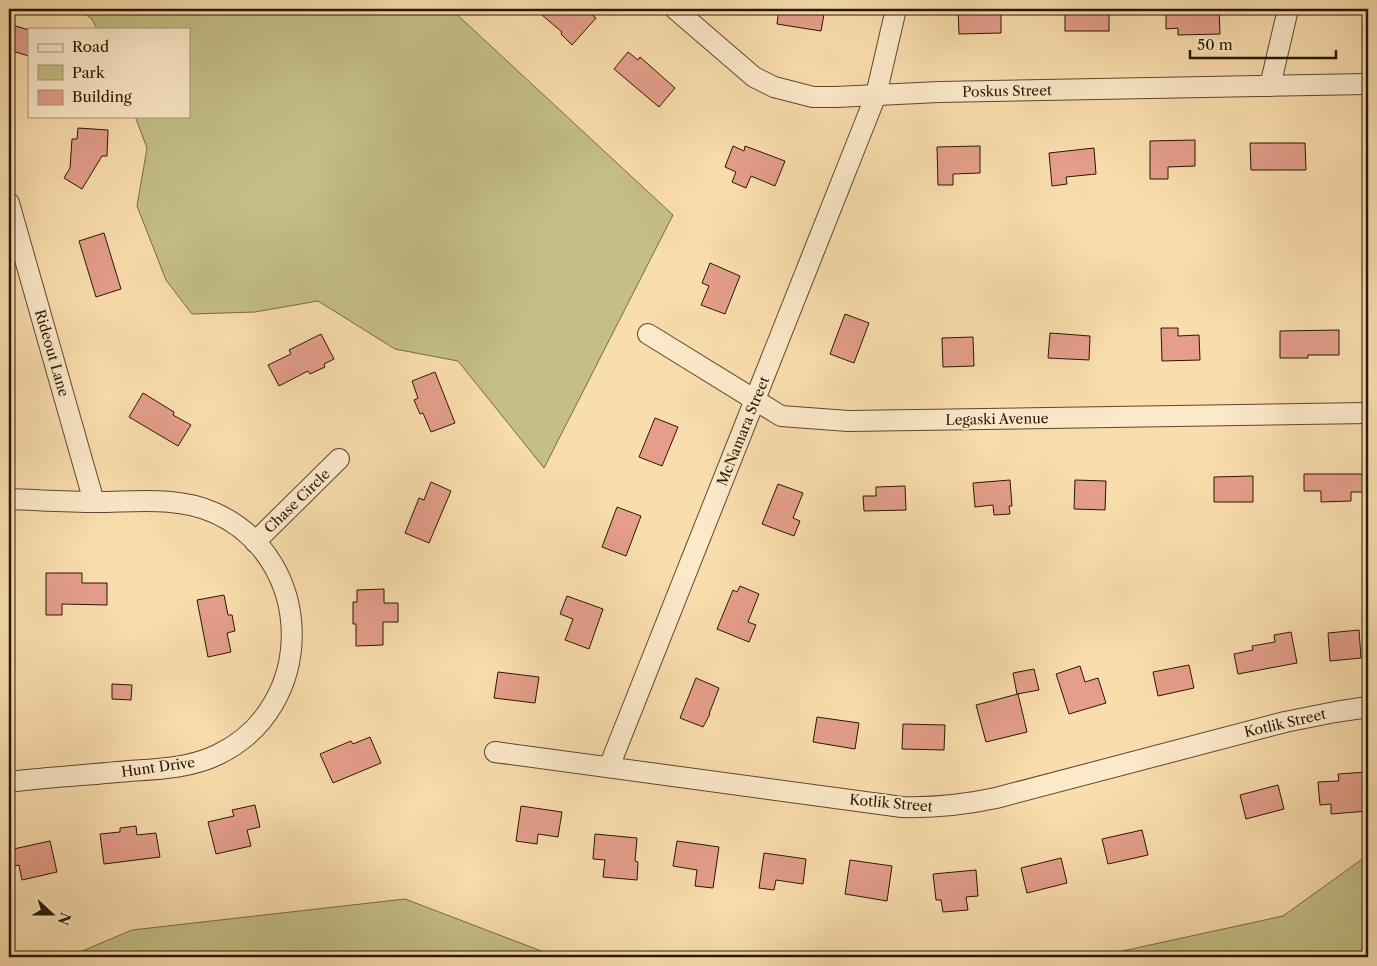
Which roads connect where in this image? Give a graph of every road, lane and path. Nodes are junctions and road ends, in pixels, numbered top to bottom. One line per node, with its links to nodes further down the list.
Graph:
1 (675, 9): 6 (street, Poskus Street)
2 (896, 9): 6 (street, McNamara Street)
3 (1288, 9): 5 (street)
4 (1368, 84): 5 (street, Poskus Street)
5 (1270, 86): 6 (street, Poskus Street)
6 (876, 95): 9 (street, McNamara Street)
7 (9, 203): 13 (street, Rideout Lane)
8 (648, 334): 9 (street, Legaski Avenue)
9 (754, 401): 10 (street, Legaski Avenue); 17 (street, McNamara Street)
10 (1368, 413)
11 (339, 460): 14 (street, Chase Circle)
12 (9, 499): 13 (street, Hunt Drive)
13 (94, 502): 14 (street, Hunt Drive)
14 (255, 542): 18 (street, Hunt Drive)
15 (1368, 707): 17 (street, Kotlik Street)
16 (495, 752): 17 (street, Kotlik Street)
17 (609, 767)
18 (9, 782)

